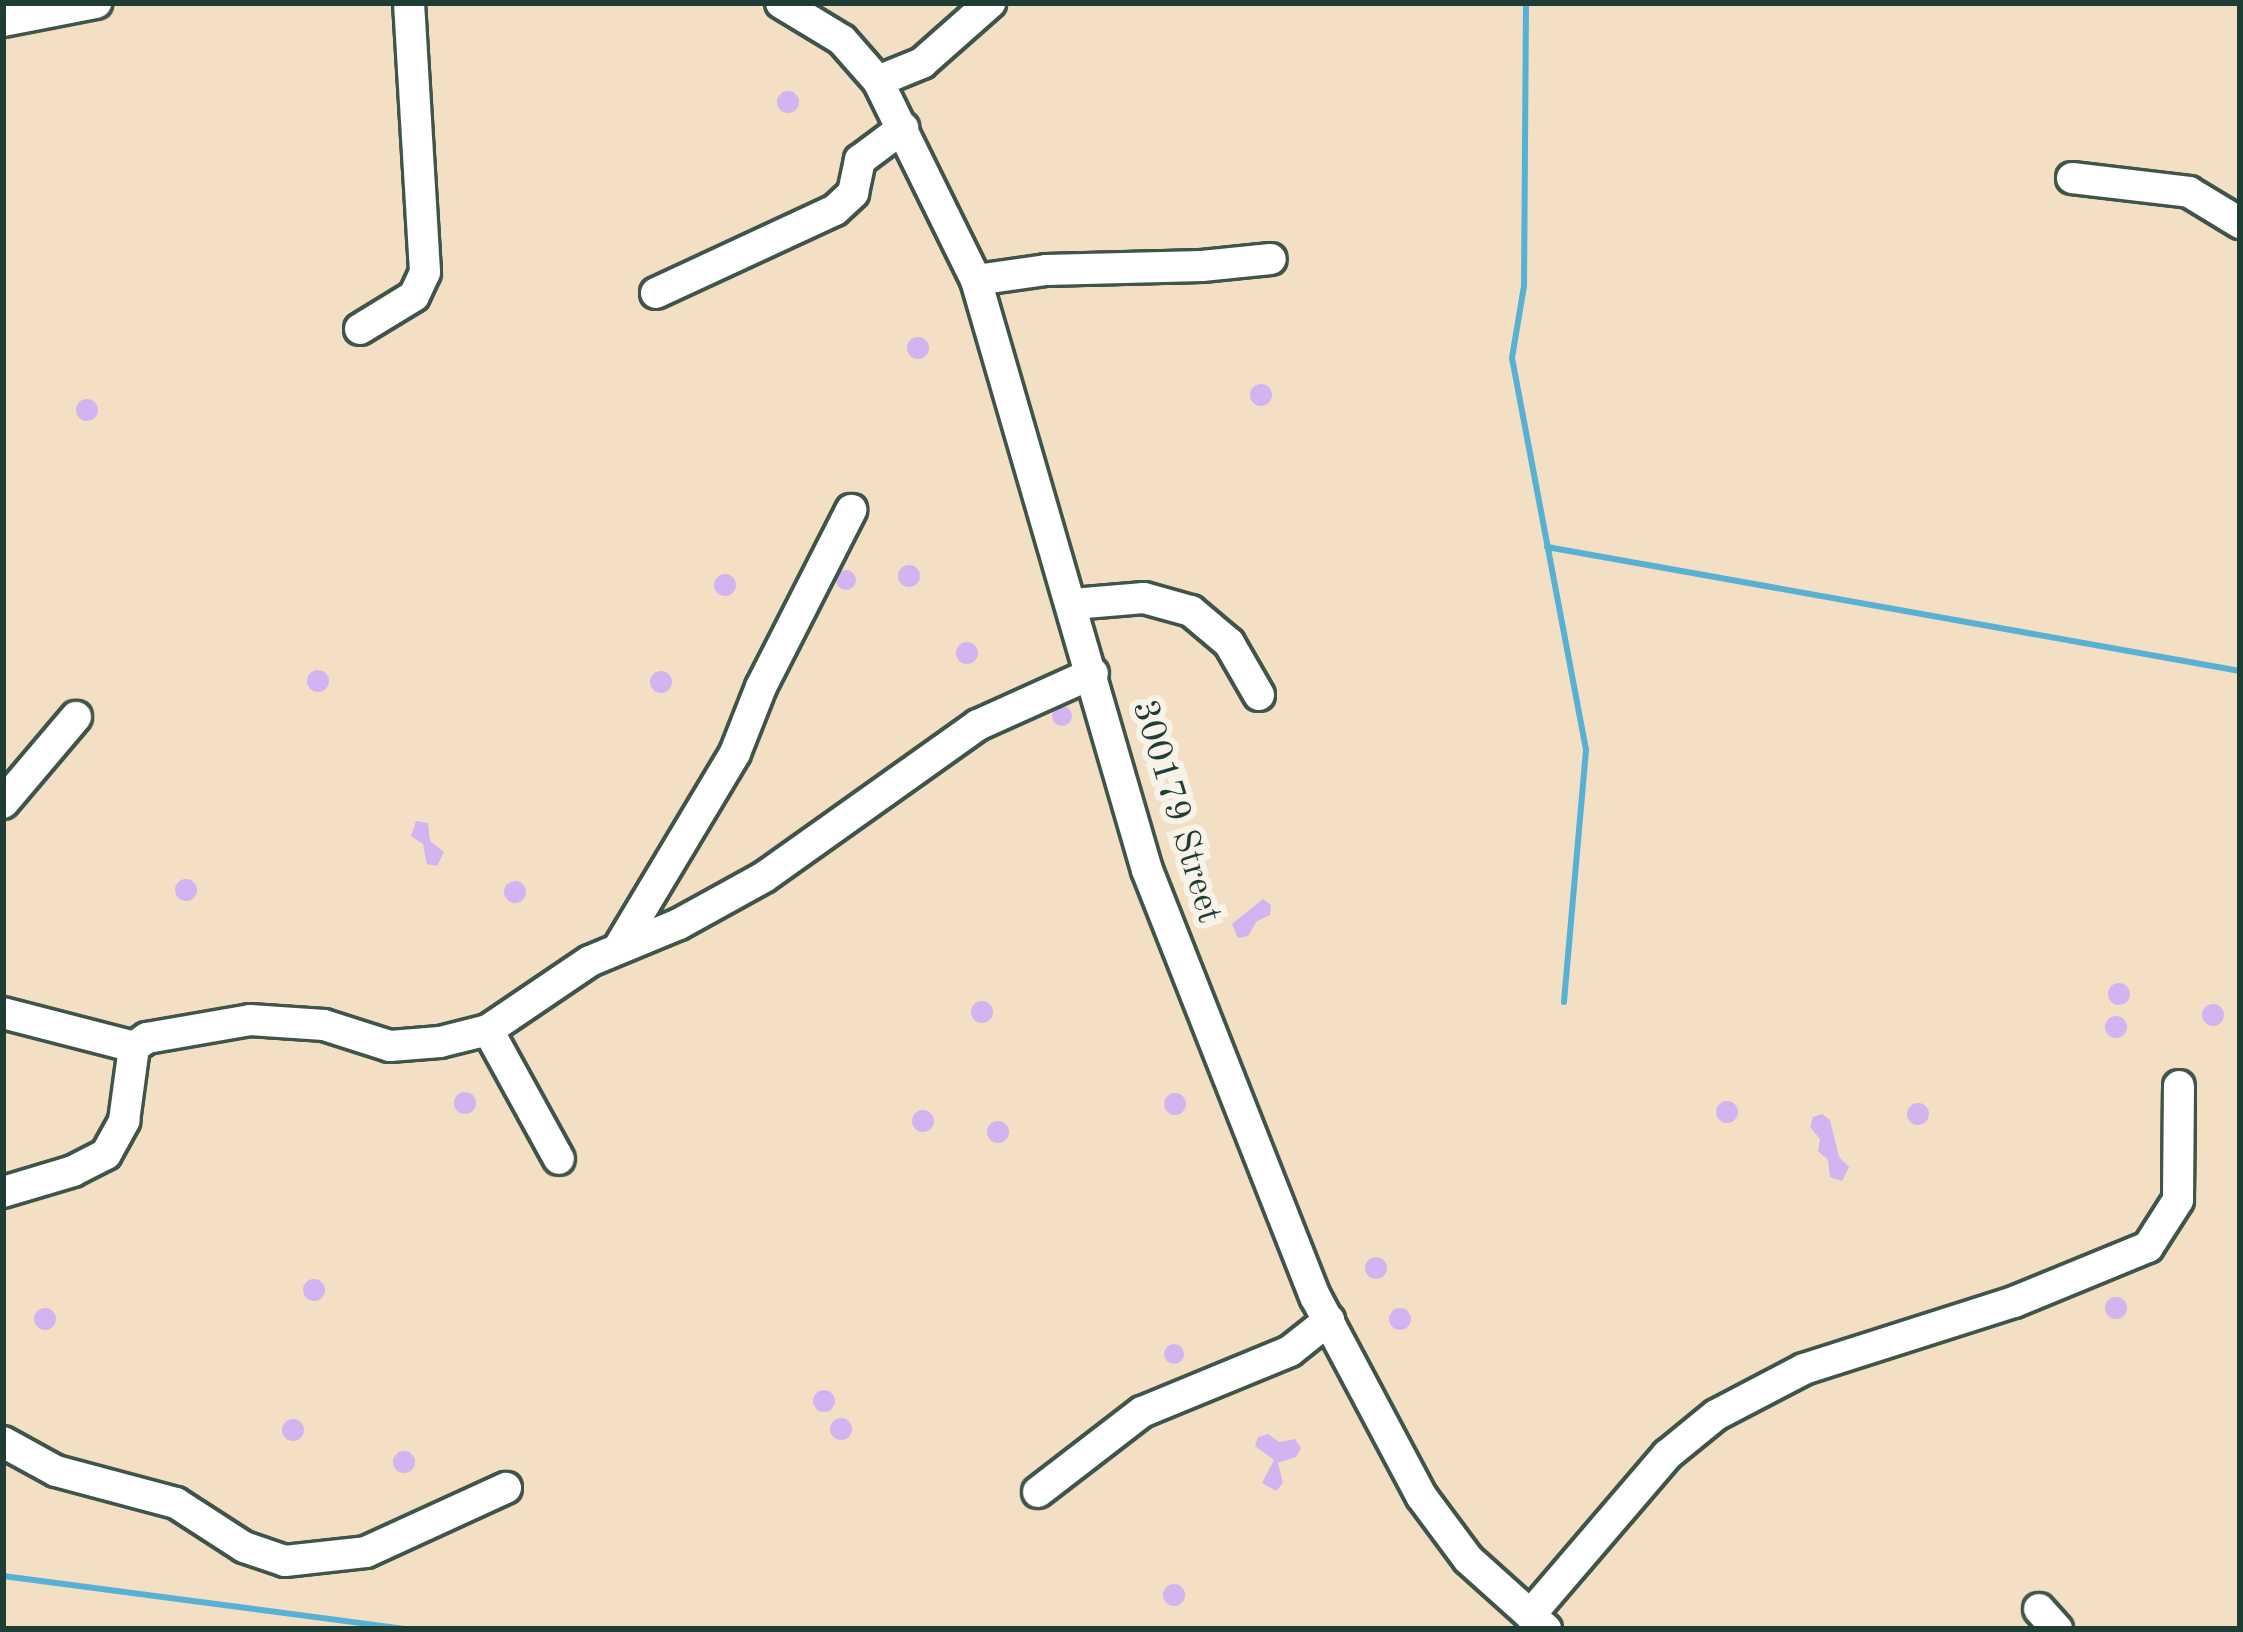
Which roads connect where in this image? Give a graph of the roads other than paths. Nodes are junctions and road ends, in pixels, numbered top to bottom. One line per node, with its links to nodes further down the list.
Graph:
1 (96, 3): 5 (street)
2 (409, 3): 13 (street)
3 (781, 3): 6 (street, 300179 Street)
4 (990, 3): 6 (street)
5 (3, 21)
6 (878, 81): 7 (street, 300179 Street)
7 (903, 128): 11 (street, 300179 Street); 12 (street)
8 (2072, 178): 9 (street)
9 (2240, 223)
10 (1270, 259): 11 (street)
11 (976, 280): 15 (street, 300179 Street)
12 (656, 292)
13 (360, 329)
14 (851, 510): 20 (street)
15 (1072, 604): 16 (street, 300179 Street); 17 (street)
16 (1093, 673): 20 (street); 27 (street, 300179 Street)
17 (1259, 695)
18 (76, 717): 19 (street)
19 (3, 803)
20 (619, 946): 22 (street)
21 (3, 1013): 23 (street)
22 (488, 1030): 23 (street); 25 (street)
23 (134, 1048): 26 (street)
24 (2179, 1086): 31 (street)
25 (559, 1159)
26 (3, 1192)
27 (1328, 1320): 30 (street); 31 (street, 300179 Street)
28 (3, 1442): 29 (street)
29 (506, 1488)
30 (1038, 1492)
31 (1538, 1622)

